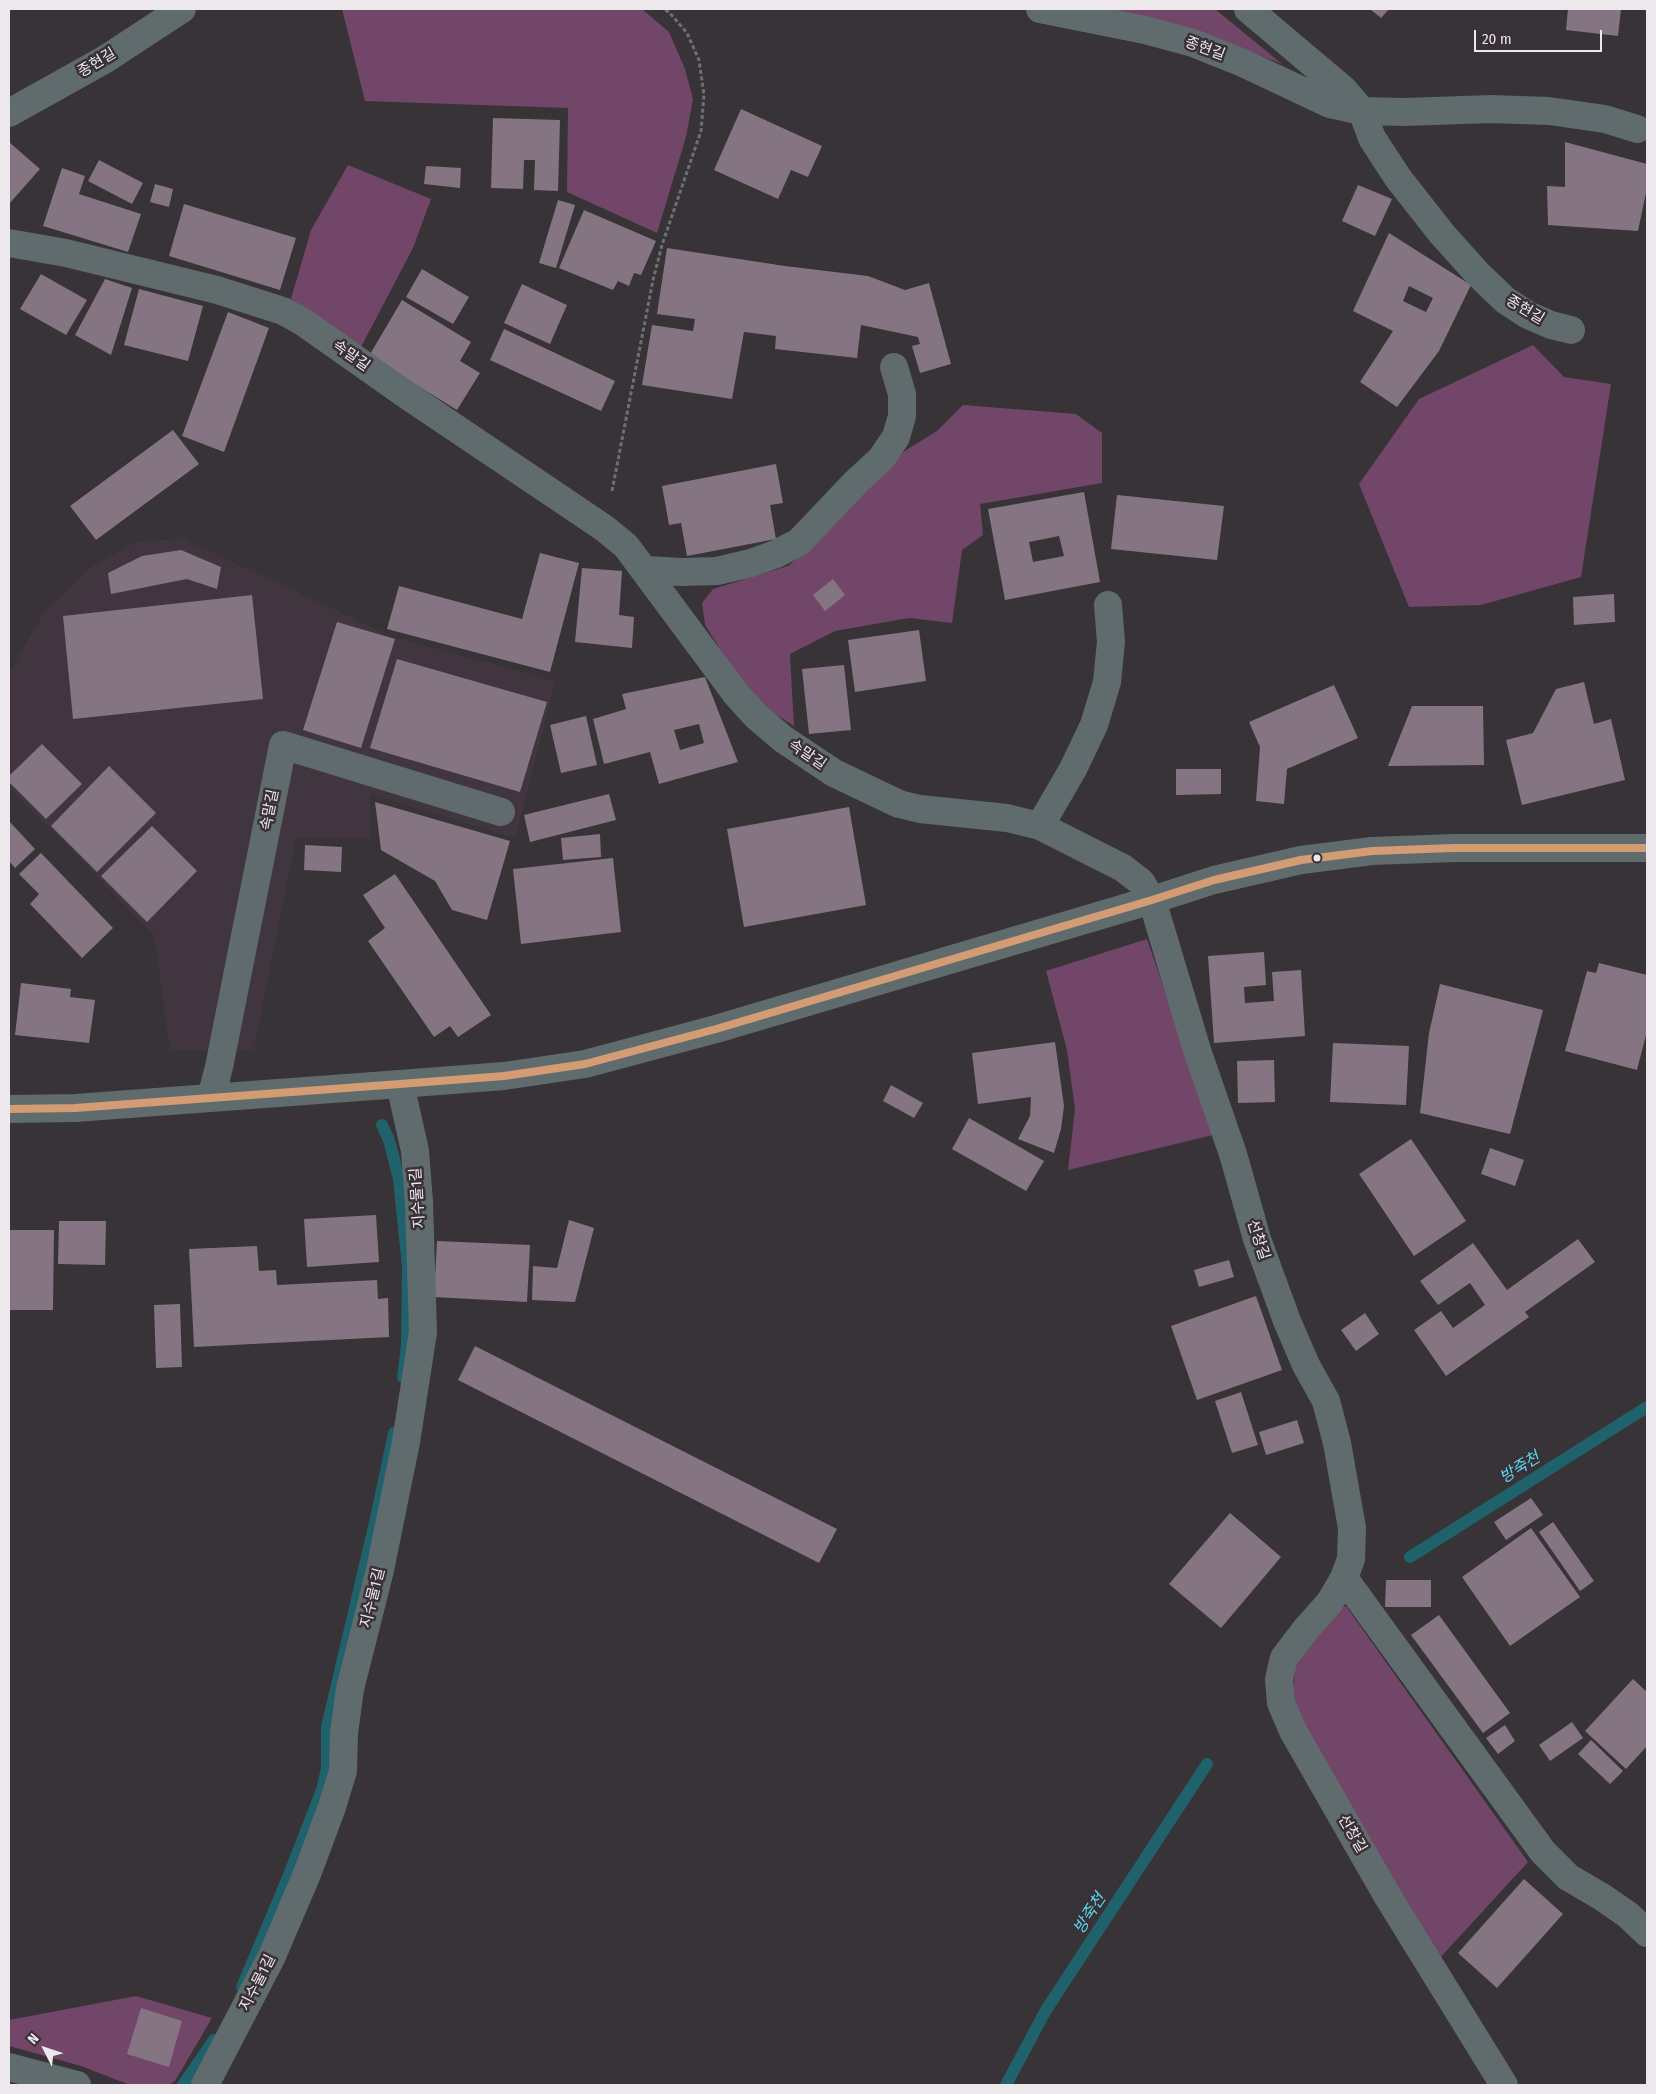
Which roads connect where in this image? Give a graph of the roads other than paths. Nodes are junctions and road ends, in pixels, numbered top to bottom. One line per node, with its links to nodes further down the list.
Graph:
1 (182, 9): 5 (street, 종현길)
2 (1040, 9): 4 (street, 종현길)
3 (1248, 9): 4 (street, 종현길)
4 (1362, 111): 6 (street, 종현길); 8 (street, 종현길)
5 (9, 113)
6 (1637, 129)
7 (9, 243): 10 (street, 속말길)
8 (1571, 330)
9 (894, 367): 10 (street)
10 (646, 570): 13 (street, 속말길)
11 (1108, 605): 13 (street)
12 (501, 812): 17 (street, 속말길)
13 (1040, 826): 15 (street, 속말길)
14 (1647, 848): 15 (street)
15 (1152, 900): 16 (street); 19 (street, 선창길)
16 (400, 1084): 17 (street); 23 (street, 지수물1길)
17 (211, 1098): 18 (street)
18 (9, 1109)
19 (1344, 1578): 20 (street); 24 (street, 선창길)
20 (1647, 1933)
21 (17, 2074): 22 (street)
22 (77, 2085)
23 (205, 2085)
24 (1504, 2085)

